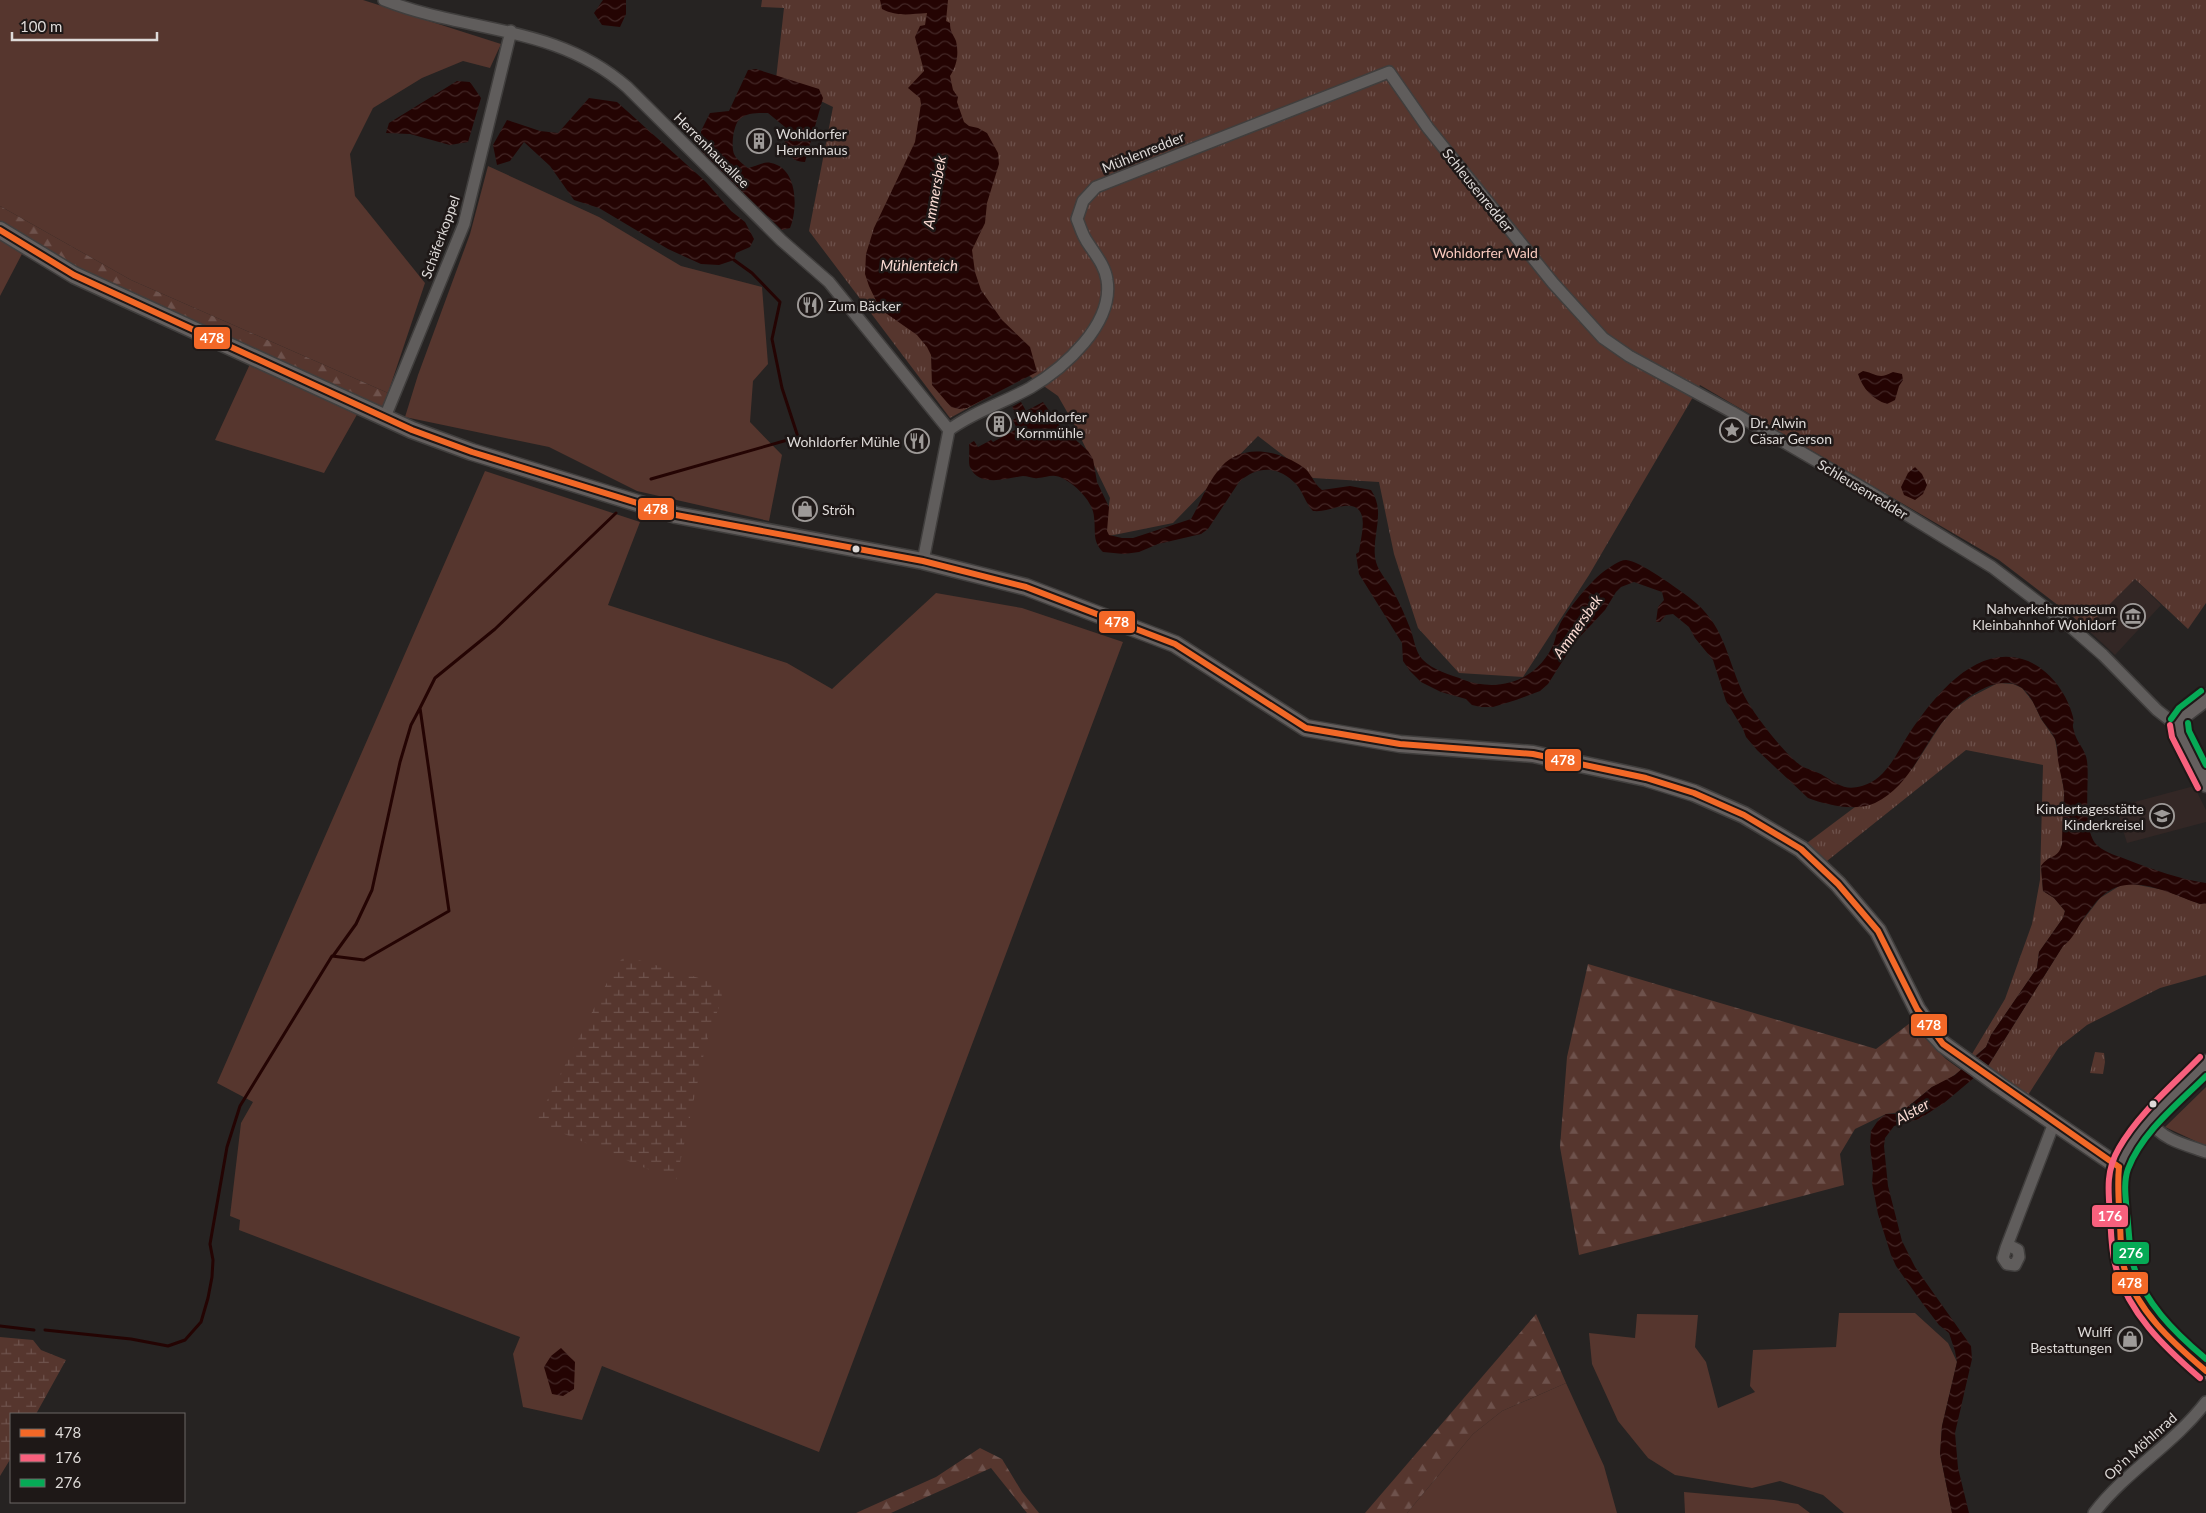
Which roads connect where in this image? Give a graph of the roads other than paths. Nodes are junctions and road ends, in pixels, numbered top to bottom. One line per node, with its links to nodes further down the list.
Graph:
1 (384, 0): 2 (street, Herrenhausallee)
2 (511, 31): 5 (street, Schäferkoppel); 6 (street, Herrenhausallee)
3 (1389, 72): 6 (street, Mühlenredder); 9 (street, Schleusenredder)
4 (0, 230): 5 (street)
5 (385, 417): 7 (street)
6 (949, 430): 7 (street)
7 (922, 561): 13 (street)
8 (2206, 698): 9 (street)
9 (2179, 724): 10 (street)
10 (2206, 784)
11 (2206, 1063): 12 (street)
12 (2151, 1122): 14 (street); 15 (street)
13 (2054, 1123): 15 (street); 16 (street)
14 (2206, 1152)
15 (2119, 1167): 17 (street)
16 (2006, 1248)
17 (2206, 1371)
18 (2206, 1402): 19 (street, Op'n Möhlnrad)
19 (2094, 1513)

